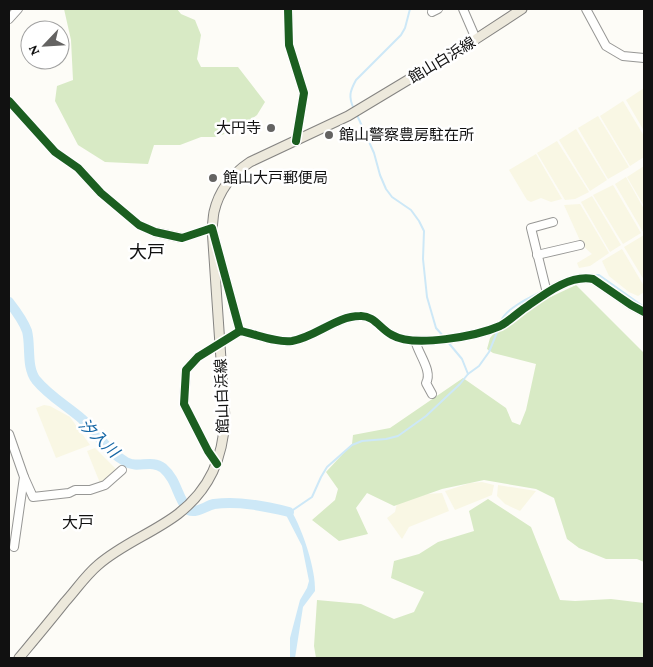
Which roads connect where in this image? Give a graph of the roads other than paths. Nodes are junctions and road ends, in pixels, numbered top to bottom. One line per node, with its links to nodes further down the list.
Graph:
1 (18, 9): 6 (street)
2 (288, 9): 10 (street)
3 (463, 9): 7 (street)
4 (522, 9): 7 (main road, 館山白浜線)
5 (586, 9): 8 (street)
6 (9, 19)
7 (476, 39): 10 (main road, 館山白浜線)
8 (644, 58)
9 (9, 101): 12 (street)
10 (296, 141): 12 (main road, 館山白浜線)
11 (553, 222): 14 (street)
12 (212, 228): 17 (street); 19 (main road, 館山白浜線)
13 (580, 245): 14 (street)
14 (537, 255): 15 (street)
15 (545, 290): 16 (street); 18 (street)
16 (644, 312)
17 (240, 331): 18 (street); 19 (street)
18 (416, 340): 20 (street)
19 (220, 344): 22 (main road, 館山白浜線); 22 (street)
20 (432, 394)
21 (9, 434): 24 (street)
22 (217, 464): 26 (main road, 館山白浜線)
23 (122, 470): 24 (street)
24 (24, 476): 25 (street)
25 (14, 546)
26 (19, 658)

